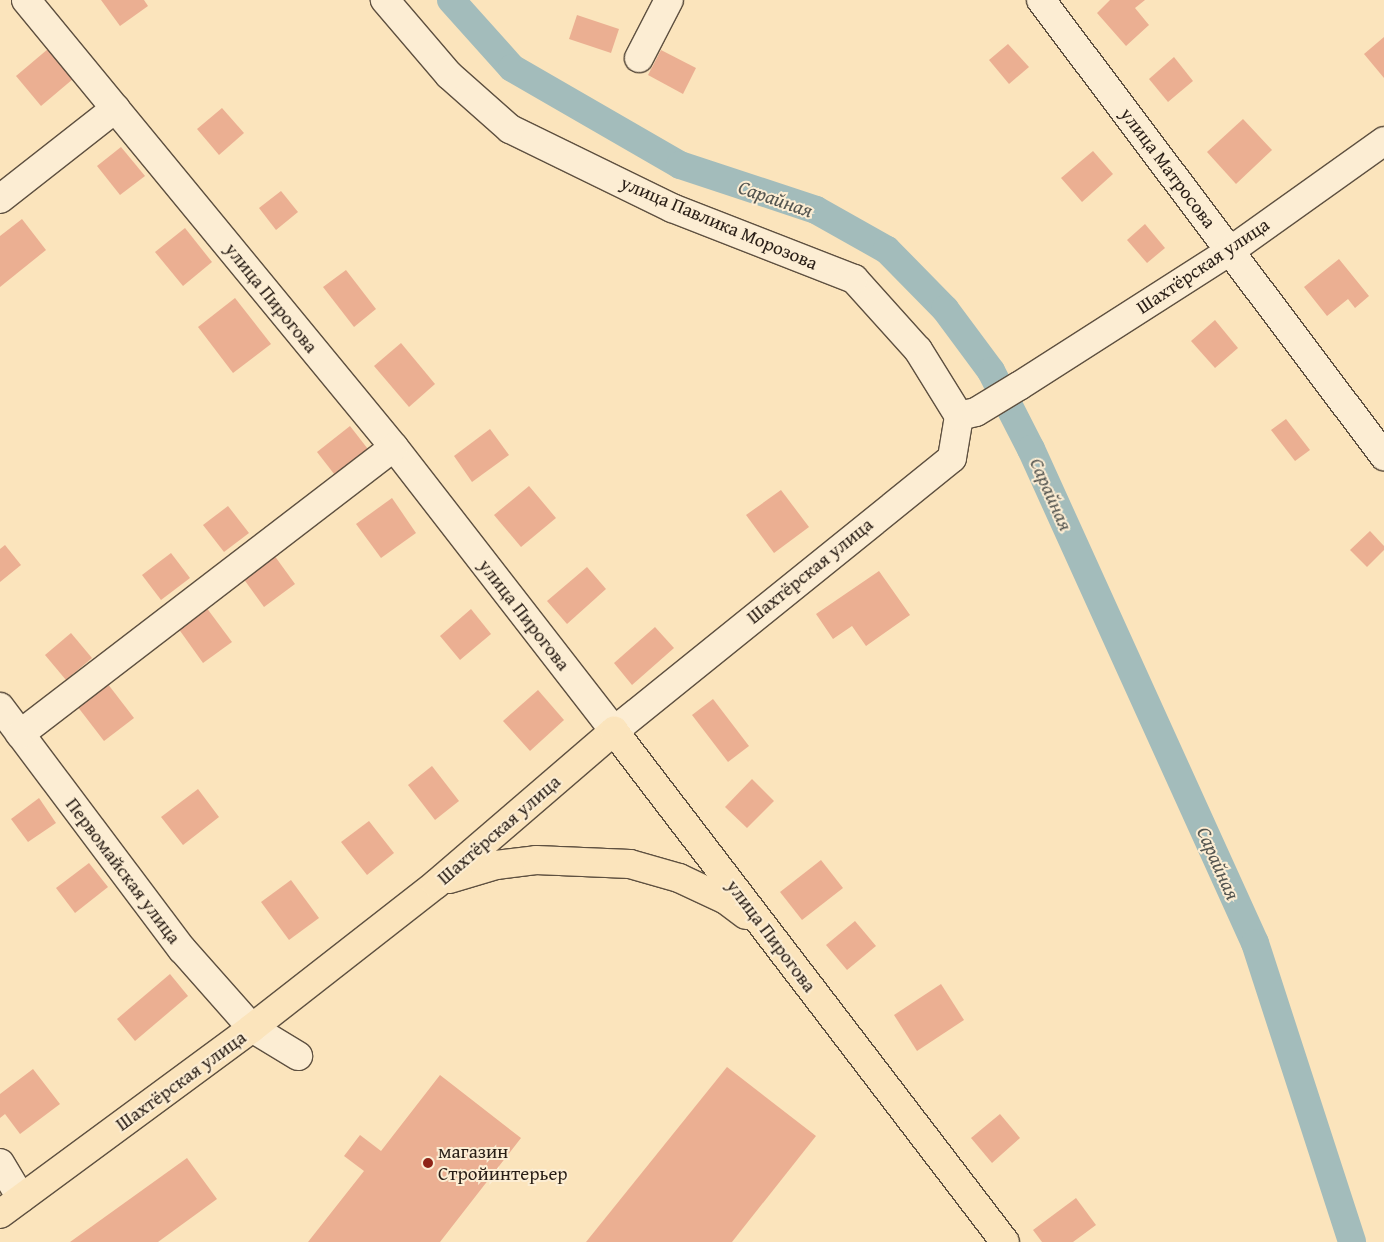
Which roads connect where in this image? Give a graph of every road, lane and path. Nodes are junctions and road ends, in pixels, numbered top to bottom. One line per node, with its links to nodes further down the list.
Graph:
1 (26, 0): 6 (street, улица Пирогова)
2 (385, 0): 10 (street, улица Павлика Морозова)
3 (669, 0): 5 (street)
4 (1041, 0): 9 (street, улица Матросова)
5 (639, 58)
6 (116, 108): 8 (street); 11 (street, улица Пирогова)
7 (1384, 142): 9 (street, Шахтёрская улица)
8 (0, 199)
9 (1230, 251): 10 (street, Шахтёрская улица); 12 (street, улица Матросова)
10 (968, 414): 14 (street, Шахтёрская улица)
11 (394, 448): 14 (street, улица Пирогова); 15 (street)
12 (1384, 456)
13 (0, 707): 15 (street, Первомайская улица)
14 (614, 731): 16 (main road, Шахтёрская улица); 17 (main road, улица Пирогова)
15 (20, 734): 18 (street, Первомайская улица)
16 (436, 884): 17 (main road); 18 (main road, Шахтёрская улица)
17 (766, 929): 22 (main road, улица Пирогова)
18 (252, 1028): 19 (street, Первомайская улица); 21 (main road, Шахтёрская улица)
19 (298, 1056)
20 (0, 1163): 21 (street)
21 (10, 1206)
22 (1006, 1242)

